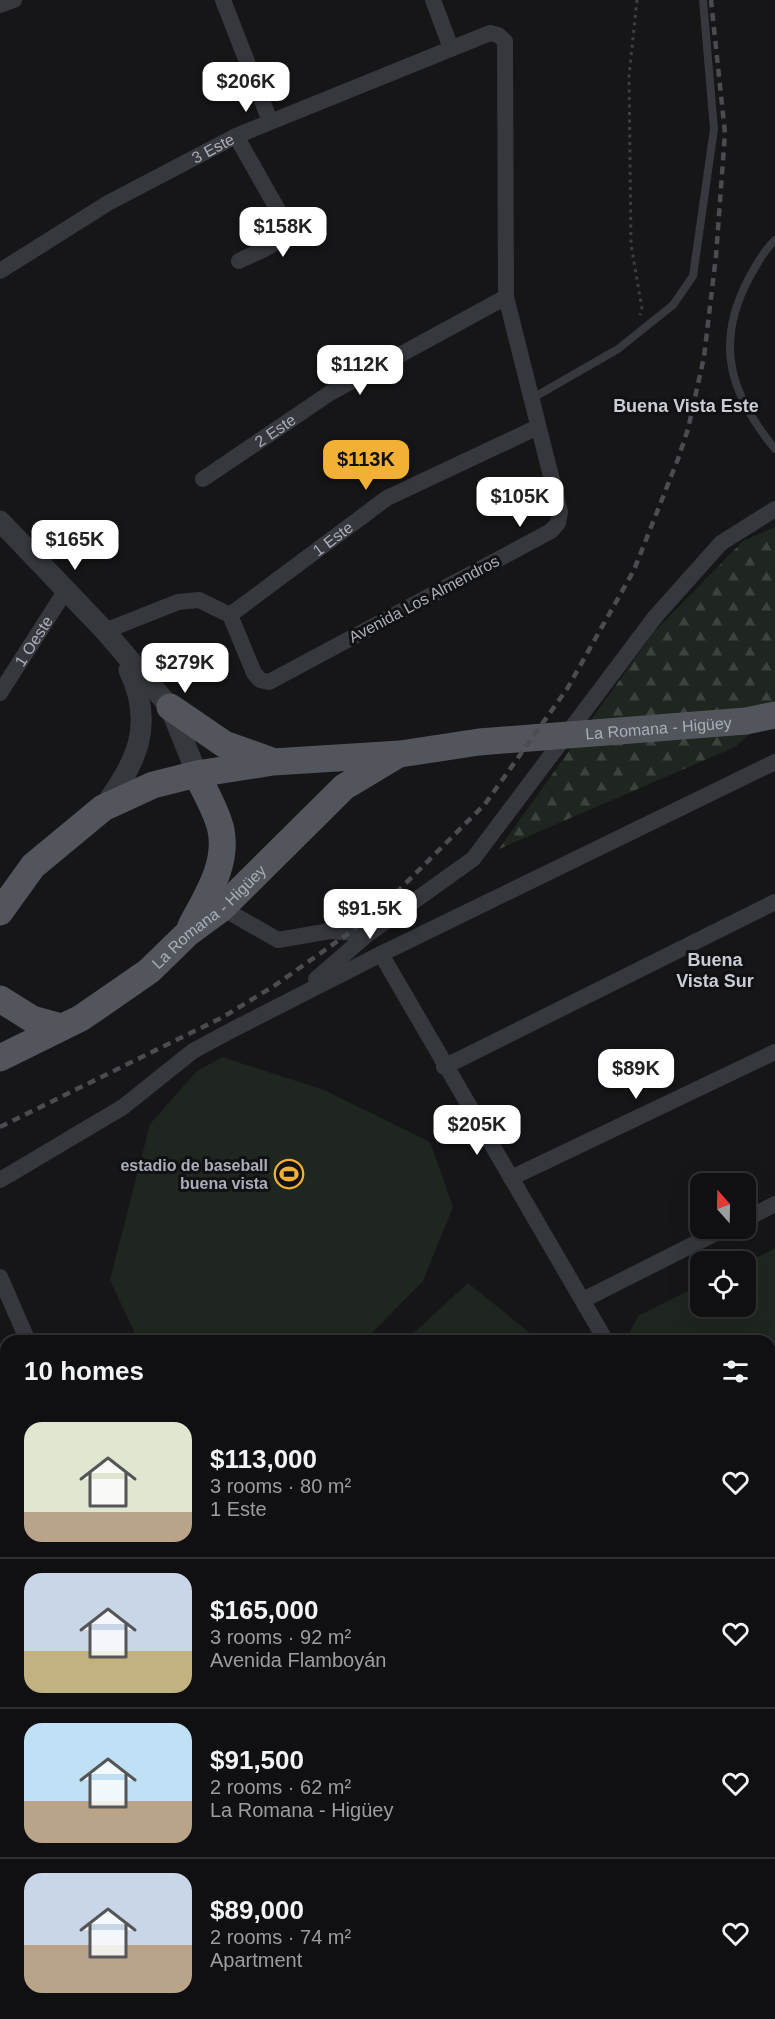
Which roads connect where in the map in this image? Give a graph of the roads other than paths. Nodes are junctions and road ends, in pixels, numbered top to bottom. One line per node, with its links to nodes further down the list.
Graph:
1 (14, 0): 5 (street)
2 (223, 0): 8 (street)
3 (433, 0): 7 (street)
4 (703, 0): 14 (lane)
5 (0, 5)
6 (505, 40): 7 (street, 3 Este); 13 (street, Avenida Los Almendros)
7 (451, 48): 8 (street, 3 Este)
8 (270, 121): 9 (street, 3 Este)
9 (236, 136): 11 (street); 12 (street, 3 Este)
10 (775, 240): 16 (lane)
11 (239, 261)
12 (0, 271)
13 (506, 297): 14 (street, Avenida Los Almendros); 17 (street, 2 Este)
14 (531, 399): 15 (street, Avenida Los Almendros)
15 (538, 427): 21 (street, 1 Este); 21 (street, Avenida Los Almendros)
16 (775, 448)
17 (203, 479)
18 (775, 508): 36 (street)
19 (0, 521): 20 (street)
20 (66, 591): 22 (street); 24 (street, 1 Oeste)
21 (230, 615): 22 (street)
22 (105, 631): 23 (street)
23 (118, 648): 25 (street); 31 (street)
24 (0, 693)
25 (170, 707): 28 (main road); 30 (street)
26 (775, 715): 27 (main road, La Romana - Higüey)
27 (400, 754): 28 (main road, La Romana - Higüey); 33 (main road, La Romana - Higüey)
28 (273, 762): 30 (main road, La Romana - Higüey)
29 (775, 762): 37 (street)
30 (197, 774): 31 (main road, La Romana - Higüey); 35 (main road)
31 (103, 808): 34 (main road, La Romana - Higüey)
32 (775, 902): 43 (street)
33 (222, 908): 35 (main road, La Romana - Higüey); 36 (street)
34 (0, 912)
35 (188, 933): 40 (main road, La Romana - Higüey)
36 (368, 934): 38 (street)
37 (381, 954): 38 (street); 43 (street)
38 (297, 995): 45 (street)
39 (0, 999): 40 (main road)
40 (61, 1027): 42 (main road, La Romana - Higüey)
41 (775, 1052): 44 (street)
42 (0, 1058)
43 (444, 1067): 44 (street)
44 (511, 1178): 50 (street)
45 (0, 1179)
46 (775, 1204): 47 (street)
47 (756, 1214)
48 (704, 1239): 50 (street)
49 (0, 1277): 51 (street)
50 (583, 1300): 52 (street)
51 (25, 1335)
52 (603, 1335)

